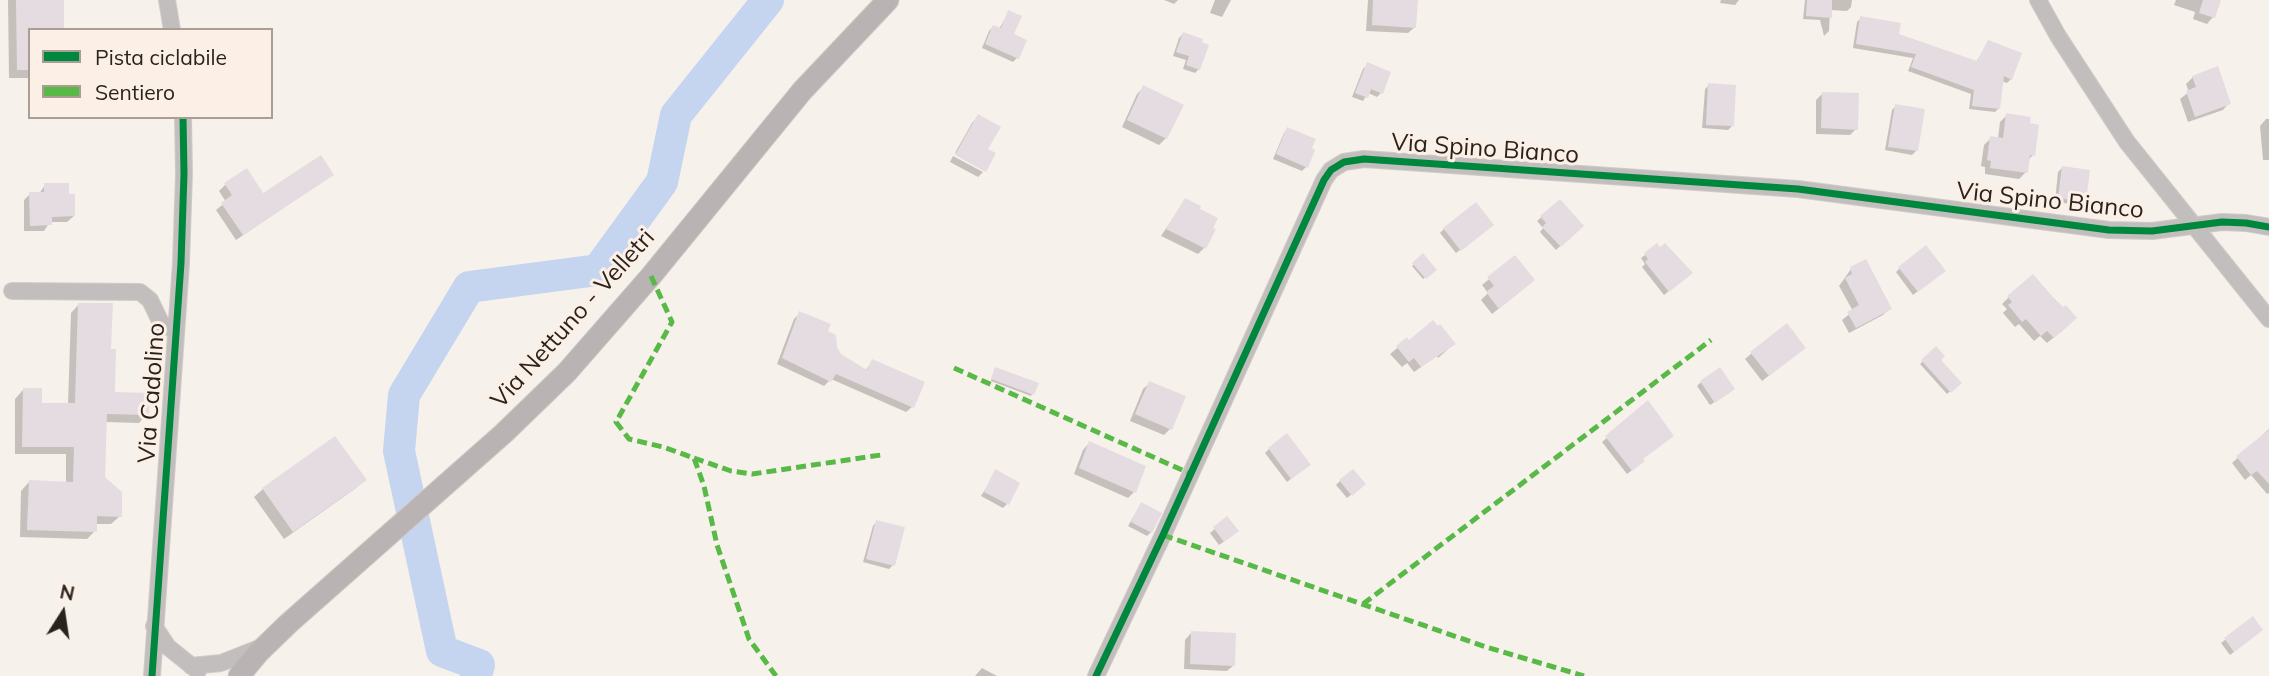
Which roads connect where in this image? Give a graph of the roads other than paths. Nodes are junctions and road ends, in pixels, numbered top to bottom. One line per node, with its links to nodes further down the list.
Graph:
1 (167, 0): 4 (street)
2 (888, 0): 12 (main road, Via Nettuno - Velletri)
3 (2038, 0): 6 (street)
4 (172, 28)
5 (183, 119): 10 (street, Via Cadolino)
6 (2194, 224): 7 (street, Via Spino Bianco); 9 (street); 16 (street, Via Spino Bianco)
7 (2269, 227)
8 (12, 291): 10 (street)
9 (2269, 319)
10 (176, 331): 11 (street, Via Cadolino)
11 (154, 626): 13 (street); 14 (street, Via Cadolino)
12 (265, 646): 13 (street); 15 (main road, Via Nettuno - Velletri)
13 (197, 671)
14 (154, 674)
15 (239, 676)
16 (1096, 676)

